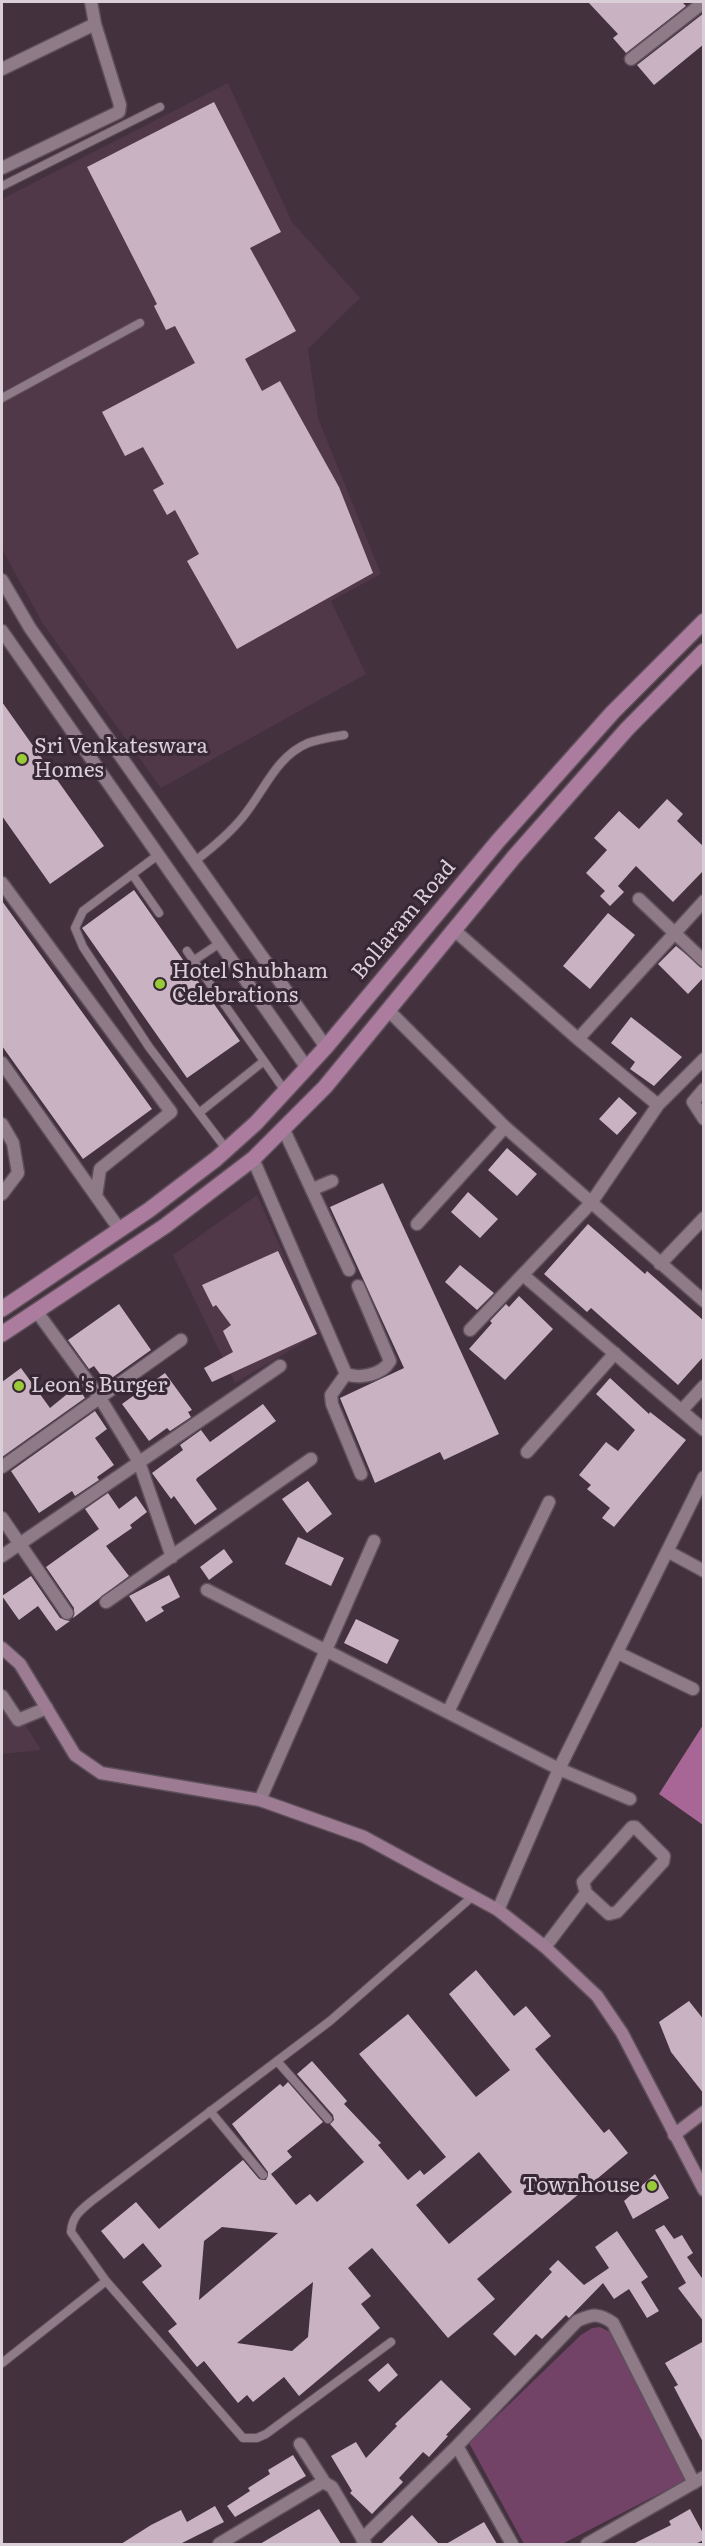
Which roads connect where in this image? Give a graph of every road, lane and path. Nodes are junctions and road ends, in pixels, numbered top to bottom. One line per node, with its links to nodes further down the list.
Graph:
1 (91, 2): 3 (street)
2 (704, 2): 4 (street)
3 (95, 24): 5 (street); 7 (street)
4 (631, 59)
5 (2, 69)
6 (160, 107): 8 (lane)
7 (2, 168)
8 (2, 186)
9 (140, 323): 10 (lane)
10 (2, 398)
11 (2, 580): 17 (street)
12 (704, 621): 31 (main road, Bollaram Road)
13 (2, 631): 16 (street)
14 (704, 651): 23 (main road, Bollaram Road)
15 (344, 735): 17 (lane)
16 (158, 855): 18 (lane); 25 (street)
17 (195, 861): 31 (street)
18 (132, 874): 22 (lane); 41 (lane)
19 (2, 883): 51 (street)
20 (639, 898): 24 (street)
21 (704, 902): 24 (street)
22 (159, 913)
23 (453, 929): 29 (main road, Bollaram Road); 30 (street)
24 (675, 933): 28 (street); 30 (street)
25 (220, 943): 27 (lane); 35 (street)
26 (187, 951): 27 (lane)
27 (193, 961): 33 (lane)
28 (704, 961)
29 (388, 1010): 44 (street); 45 (main road, Bollaram Road)
30 (578, 1039): 40 (street)
31 (326, 1047): 35 (main road, Bollaram Road)
32 (704, 1059): 36 (street)
33 (264, 1061): 38 (lane); 41 (lane)
34 (2, 1063): 51 (street)
35 (307, 1068): 38 (main road, Bollaram Road)
36 (677, 1086): 39 (street); 40 (street)
37 (704, 1089): 39 (street)
38 (285, 1091): 46 (main road, Bollaram Road)
39 (693, 1102): 42 (street)
40 (658, 1105): 52 (street)
41 (199, 1113): 46 (lane)
42 (704, 1119)
43 (2, 1124): 50 (street)
44 (505, 1127): 52 (street); 54 (street)
45 (283, 1128): 47 (main road, Bollaram Road); 49 (street)
46 (227, 1150): 55 (main road, Bollaram Road)
47 (253, 1159): 62 (main road, Bollaram Road); 68 (street)
48 (332, 1181): 49 (street)
49 (312, 1189): 57 (street)
50 (2, 1194)
51 (96, 1196): 55 (street)
52 (591, 1203): 56 (street); 58 (street)
53 (704, 1218): 56 (street)
54 (417, 1224)
55 (120, 1230): 61 (main road, Bollaram Road)
56 (660, 1264): 60 (street)
57 (349, 1270)
58 (523, 1275): 63 (street); 66 (street)
59 (358, 1286): 68 (street)
60 (704, 1301)
61 (2, 1309)
62 (37, 1312): 64 (main road, Bollaram Road); 70 (street)
63 (470, 1330)
64 (2, 1334)
65 (181, 1340): 70 (street)
66 (615, 1353): 71 (street); 73 (street)
67 (280, 1366): 75 (street)
68 (346, 1374): 77 (street)
69 (704, 1386): 71 (street)
70 (100, 1398): 75 (street); 76 (street)
71 (682, 1410): 72 (street)
72 (704, 1430)
73 (527, 1452)
74 (311, 1459): 85 (street)
75 (139, 1462): 82 (street); 85 (street)
76 (2, 1467)
77 (361, 1474)
78 (704, 1477): 83 (street)
79 (549, 1502): 96 (street)
80 (2, 1518): 82 (street)
81 (374, 1540): 91 (street)
82 (19, 1543): 84 (street); 89 (street)
83 (667, 1551): 86 (street); 92 (street)
84 (2, 1556)
85 (172, 1557): 88 (street)
86 (704, 1571)
87 (207, 1590): 91 (street)
88 (106, 1602)
89 (67, 1613)
90 (2, 1648): 95 (street)
91 (325, 1651): 96 (street); 99 (street)
92 (618, 1653): 93 (street); 97 (street)
93 (693, 1689)
94 (2, 1696): 95 (street)
95 (47, 1708): 99 (street)
96 (448, 1712): 97 (street)
97 (559, 1769): 98 (street); 102 (street)
98 (630, 1799)
99 (260, 1800): 101 (street)
100 (586, 1893): 100 (street); 103 (street)
101 (473, 1896): 102 (street); 104 (lane)
102 (498, 1910): 103 (street)
103 (545, 1947): 108 (street)
104 (277, 2061): 105 (lane); 107 (lane)
105 (210, 2111): 109 (lane); 111 (lane)
106 (704, 2112): 108 (street)
107 (328, 2119)
108 (674, 2135): 110 (street)
109 (263, 2175)
110 (704, 2190)
111 (106, 2280): 112 (lane); 113 (lane)
112 (391, 2342)
113 (2, 2363)
114 (300, 2444): 117 (street)
115 (457, 2446): 116 (street); 119 (street); 121 (street)
116 (699, 2480): 122 (street)
117 (325, 2483): 118 (street); 119 (street)
118 (235, 2541): 120 (street)
119 (364, 2542)
120 (219, 2544)
121 (512, 2544)
122 (587, 2544)

